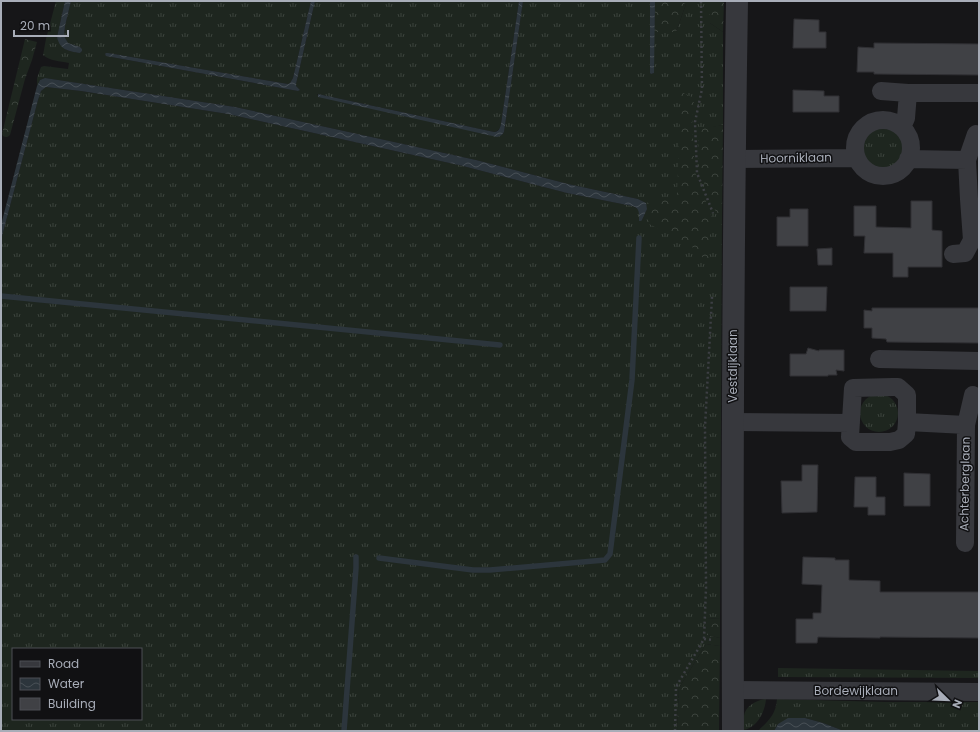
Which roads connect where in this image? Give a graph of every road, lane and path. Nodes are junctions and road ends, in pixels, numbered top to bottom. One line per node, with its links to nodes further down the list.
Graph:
1 (702, 1): 12 (path)
2 (737, 1): 9 (street, Vestdijklaan)
3 (881, 91): 4 (street)
4 (908, 93): 5 (street); 6 (street)
5 (979, 93)
6 (902, 127): 8 (street); 10 (street)
7 (976, 134): 11 (street)
8 (856, 158): 9 (street, Hoorniklaan); 10 (street)
9 (735, 159): 20 (street, Vestdijklaan)
10 (908, 159): 11 (street)
11 (967, 160): 13 (street)
12 (714, 214)
13 (953, 254)
14 (712, 291): 27 (path)
15 (879, 359): 16 (street)
16 (902, 359): 17 (street); 18 (street)
17 (979, 361)
18 (898, 388): 21 (street); 22 (street)
19 (973, 395): 23 (street, Achterberglaan)
20 (733, 422): 22 (street); 25 (street, Vestdijklaan)
21 (907, 422): 22 (street); 23 (street, Achterberglaan)
22 (851, 423)
23 (966, 425): 24 (street, Achterberglaan)
24 (965, 543)
25 (733, 690): 26 (street, Bordewijklaan); 28 (street, Vestdijklaan)
26 (979, 692)
27 (675, 731)
28 (733, 731)

